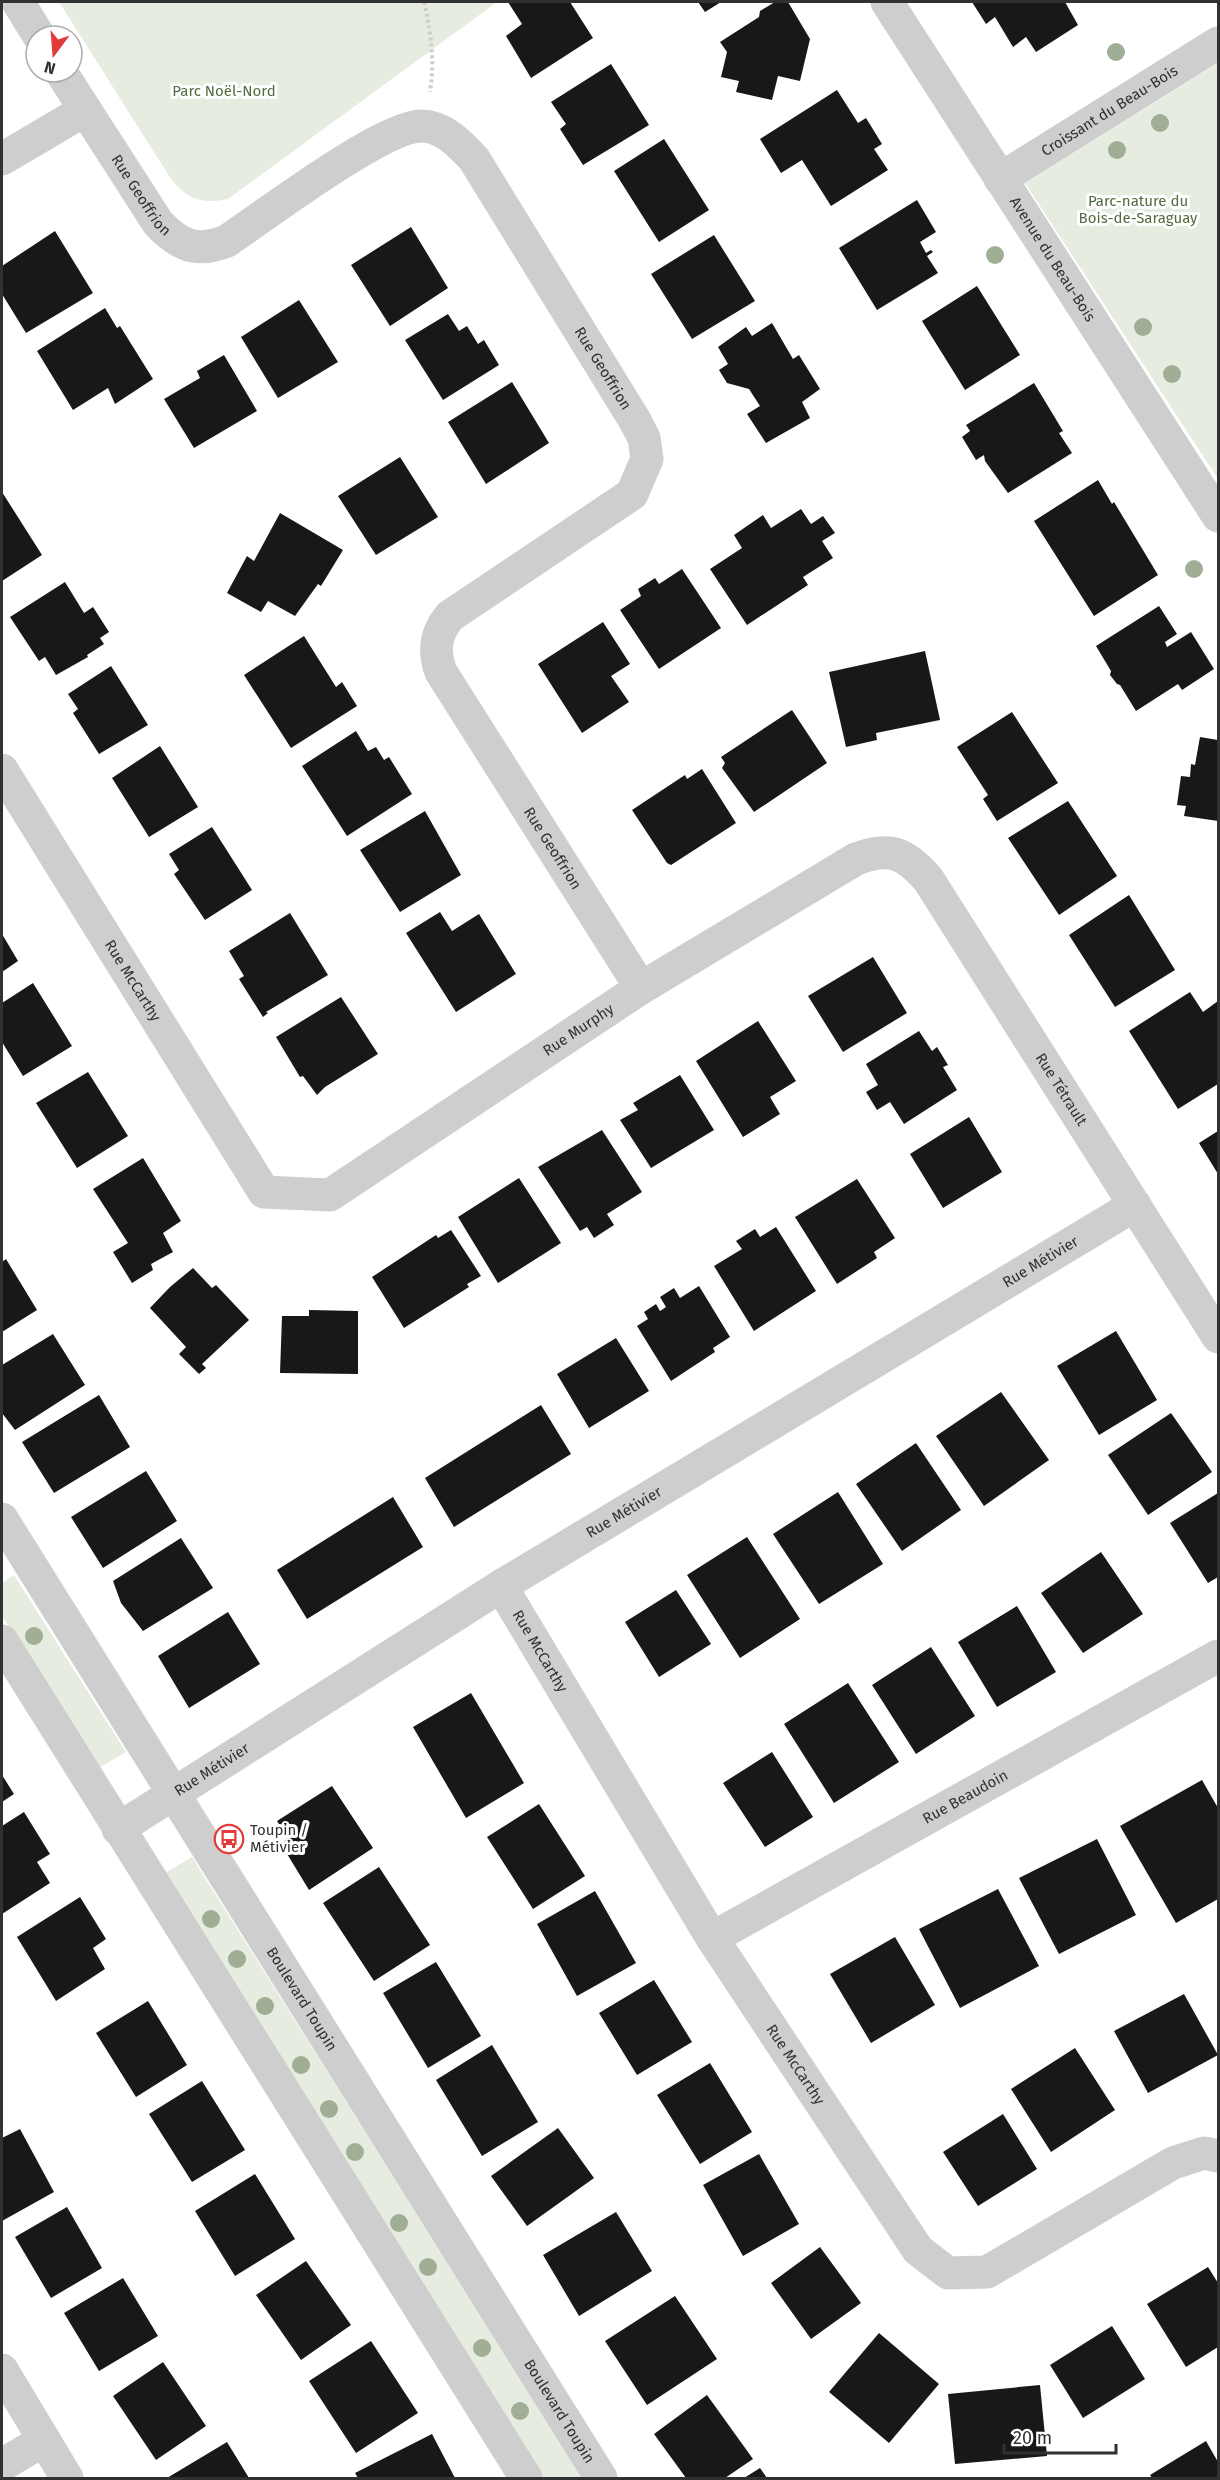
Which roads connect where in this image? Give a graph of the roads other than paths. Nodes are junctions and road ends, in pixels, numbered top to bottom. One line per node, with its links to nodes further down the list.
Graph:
1 (18, 2): 3 (street)
2 (887, 2): 8 (street, Avenue du Beau-Bois)
3 (32, 24)
4 (1218, 43): 8 (street, Croissant du Beau-Bois)
5 (69, 84): 6 (street, Rue Geoffrion)
6 (85, 110): 7 (street); 13 (street, Rue Geoffrion)
7 (2, 159)
8 (1000, 179): 9 (street, Avenue du Beau-Bois)
9 (1218, 516)
10 (2, 770): 11 (street, Rue McCarthy)
11 (13, 815): 14 (street, Rue McCarthy)
12 (893, 852): 13 (street, Rue Murphy); 15 (street, Rue Tétrault)
13 (641, 988): 14 (street, Rue Murphy)
14 (264, 1192)
15 (1135, 1205): 16 (street, Rue Tétrault); 18 (street, Rue Métivier)
16 (1218, 1336)
17 (2, 1519): 21 (street, Boulevard Toupin)
18 (501, 1586): 21 (street, Rue Métivier); 23 (street, Rue McCarthy)
19 (2, 1641): 22 (street)
20 (1218, 1656): 23 (street, Rue Beaudoin)
21 (175, 1794): 22 (street, Rue Métivier); 30 (street, Boulevard Toupin)
22 (118, 1829): 29 (street)
23 (712, 1938): 24 (street, Rue McCarthy)
24 (1218, 2156)
25 (2, 2370): 26 (street)
26 (44, 2440): 27 (street); 28 (street)
27 (2, 2465)
28 (67, 2478)
29 (526, 2478)
30 (601, 2478)

